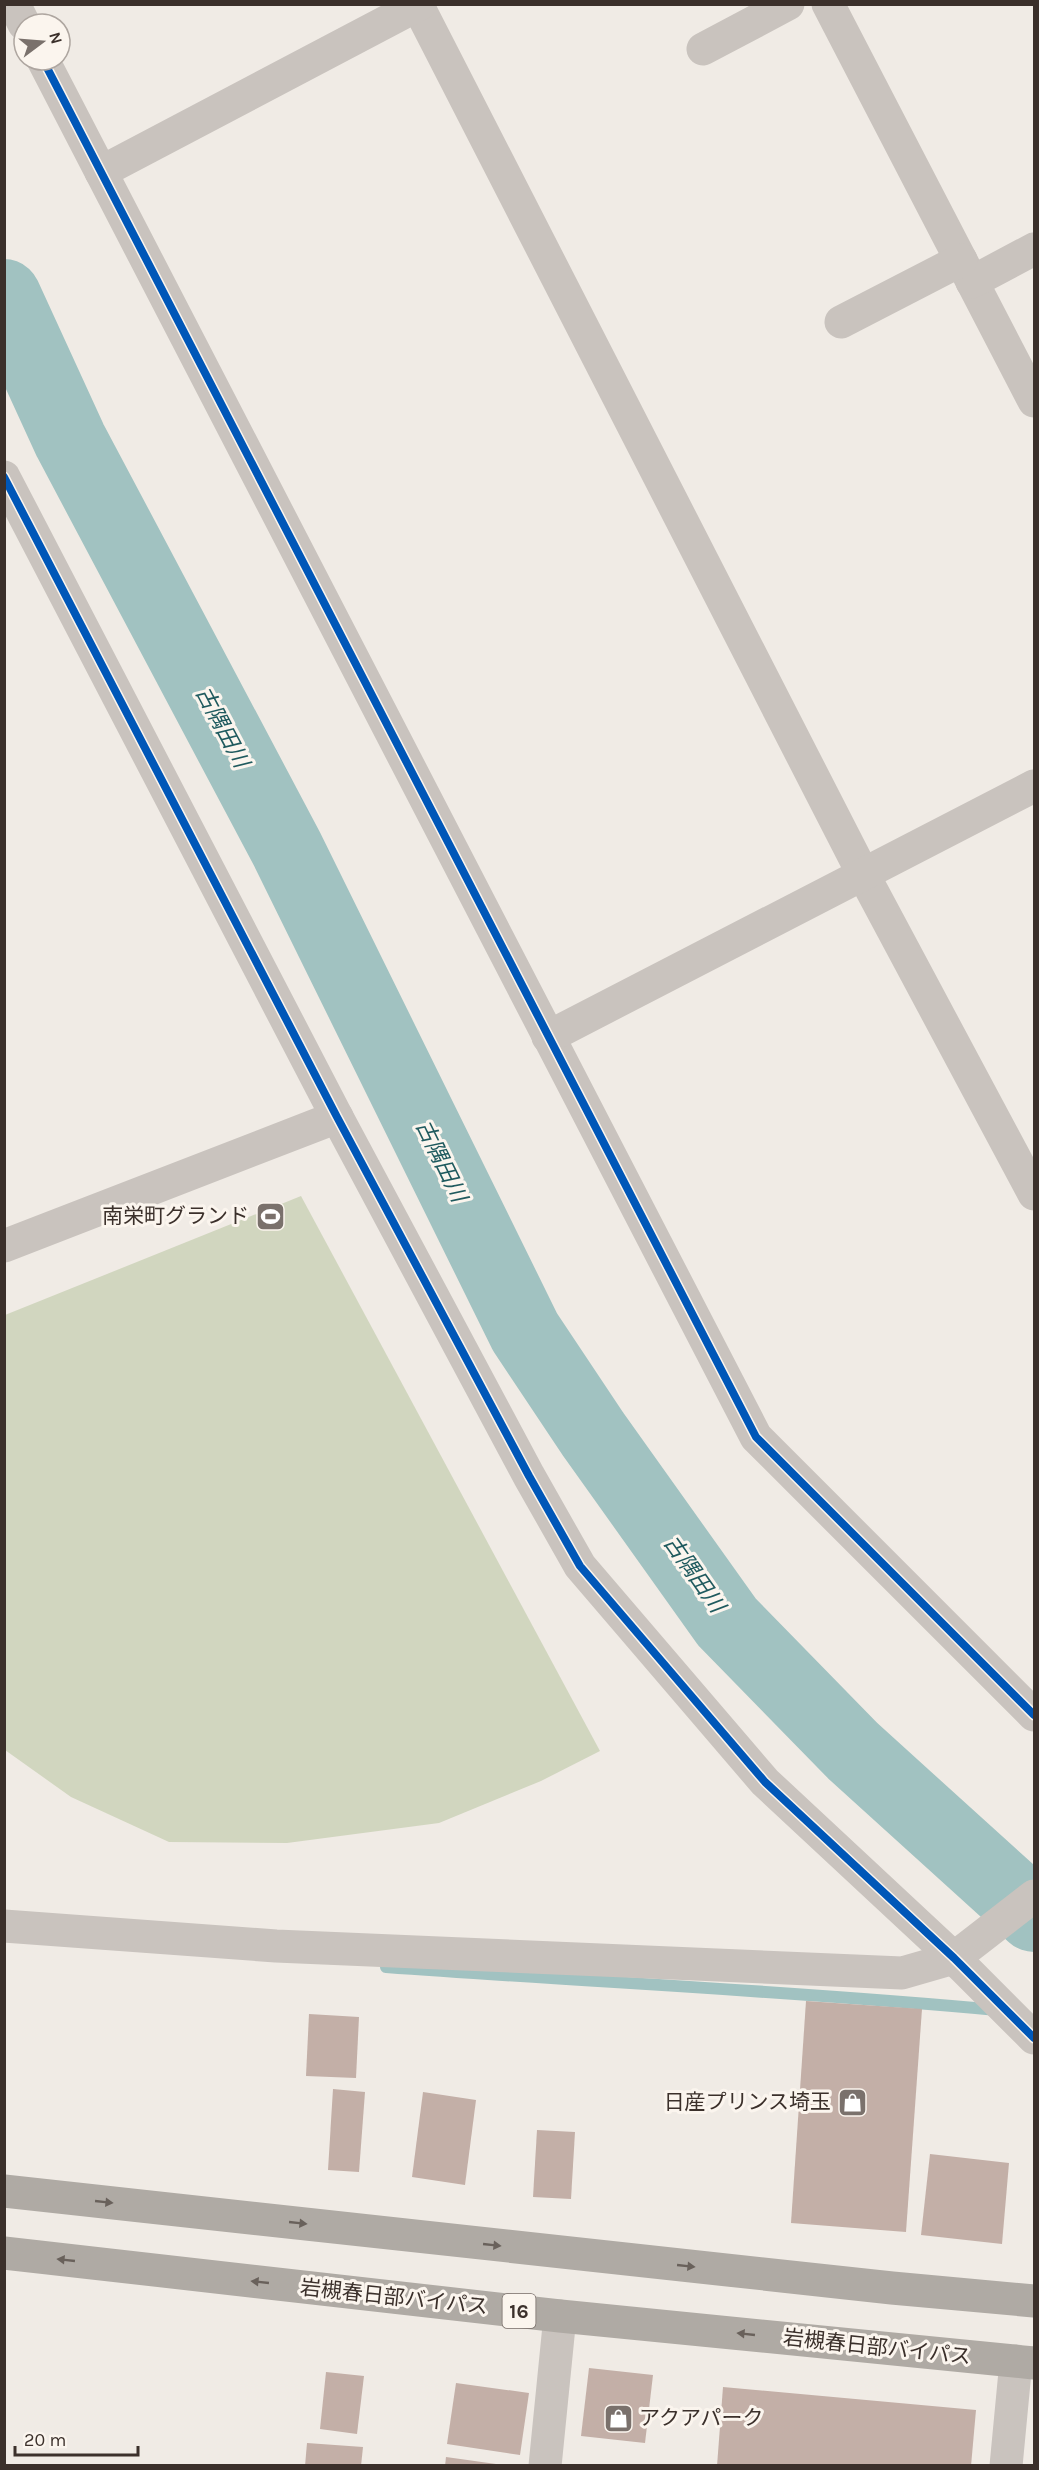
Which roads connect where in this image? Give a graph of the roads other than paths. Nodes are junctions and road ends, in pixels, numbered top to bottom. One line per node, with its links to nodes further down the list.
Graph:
1 (788, 4): 4 (street)
2 (828, 4): 8 (street)
3 (418, 5): 6 (street); 13 (street)
4 (703, 49)
5 (49, 72): 6 (street)
6 (101, 172): 14 (street)
7 (1035, 249): 8 (street)
8 (967, 271): 9 (street); 10 (street)
9 (841, 322)
10 (1035, 402)
11 (4, 477): 15 (street)
12 (1035, 786): 13 (street)
13 (862, 874): 14 (street); 16 (street)
14 (548, 1037): 18 (street)
15 (337, 1118): 17 (street); 21 (street)
16 (1035, 1194)
17 (4, 1246)
18 (1035, 1714)
19 (1035, 1896): 21 (street)
20 (4, 1926): 21 (street)
21 (962, 1952): 22 (street)
22 (1035, 2038)
23 (4, 2191): 25 (highway, one-way to 25)
24 (4, 2253): 26 (highway, 岩槻春日部バイパス / 16, one-way to 24)
25 (1035, 2301)
26 (560, 2316): 27 (highway, 岩槻春日部バイパス / 16, one-way to 26); 28 (street)
27 (1025, 2362): 29 (street)
28 (545, 2466)
29 (1006, 2466)

